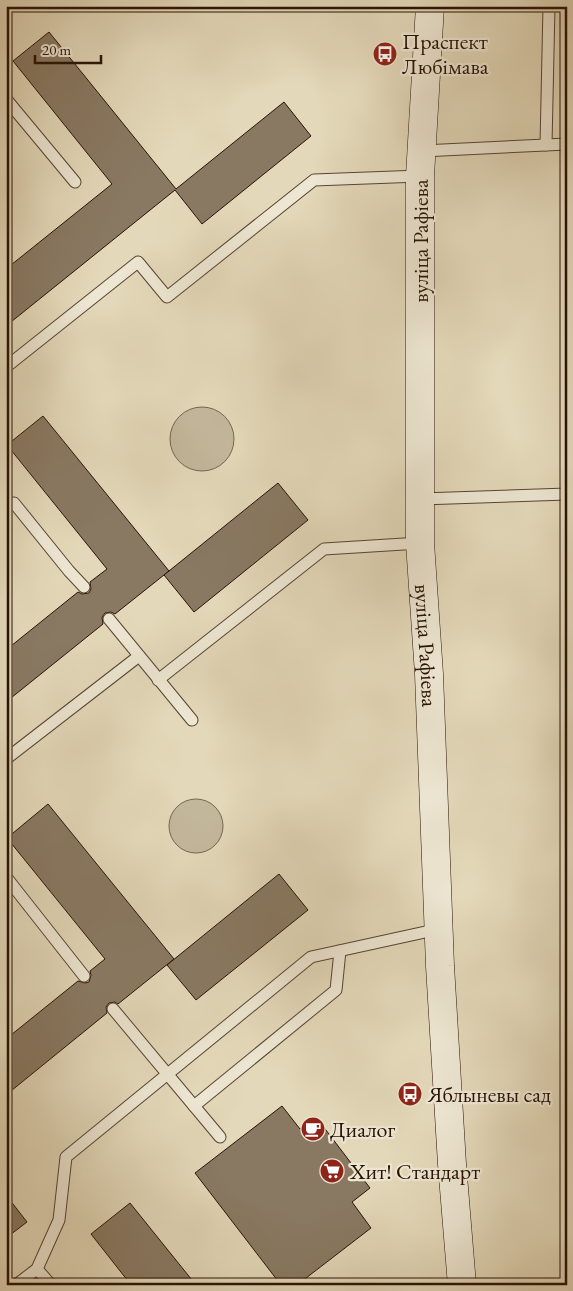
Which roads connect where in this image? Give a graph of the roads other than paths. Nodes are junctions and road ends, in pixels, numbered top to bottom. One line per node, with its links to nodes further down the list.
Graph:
1 (430, 6): 6 (main road, вуліца Рафіева)
2 (549, 6): 5 (lane)
3 (6, 99): 7 (lane)
4 (567, 144): 5 (lane)
5 (546, 145): 6 (lane)
6 (421, 163): 8 (lane); 10 (main road, вуліца Рафіева)
7 (75, 182)
8 (6, 367)
9 (567, 494): 10 (lane)
10 (421, 499): 12 (main road, вуліца Рафіева)
11 (14, 503): 13 (lane)
12 (420, 543): 16 (lane); 20 (main road, вуліца Рафіева)
13 (84, 587)
14 (109, 619): 15 (lane)
15 (139, 656): 16 (lane); 18 (lane)
16 (158, 680): 17 (lane)
17 (192, 720)
18 (6, 759)
19 (6, 877): 22 (lane)
20 (438, 929): 21 (lane); 30 (main road, вуліца Рафіева)
21 (340, 951): 24 (lane); 25 (lane)
22 (84, 976)
23 (113, 1009): 24 (lane)
24 (167, 1074): 25 (lane); 27 (lane)
25 (194, 1106): 26 (lane)
26 (220, 1137)
27 (38, 1269): 28 (lane); 29 (lane)
28 (16, 1285)
29 (51, 1285)
30 (462, 1285)

